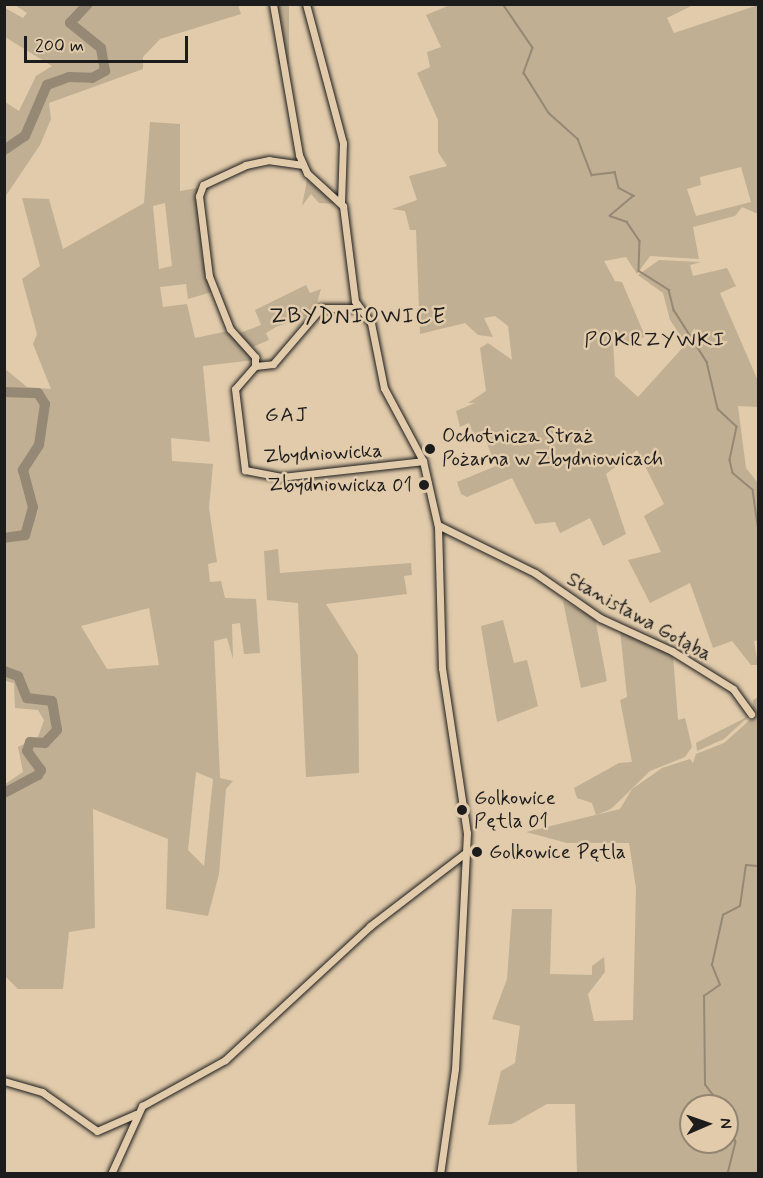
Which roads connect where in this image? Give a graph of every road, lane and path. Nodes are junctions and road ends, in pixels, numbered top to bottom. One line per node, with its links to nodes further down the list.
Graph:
1 (273, 4): 3 (street)
2 (306, 4): 4 (street)
3 (303, 165): 4 (street); 6 (street)
4 (341, 202): 5 (street)
5 (359, 308): 6 (street); 7 (street)
6 (255, 366): 7 (street, Zbydniowicka)
7 (423, 461): 8 (street)
8 (438, 525): 9 (street, Stanisława Gołąba); 10 (street)
9 (751, 714)
10 (465, 853): 12 (street); 14 (street)
11 (4, 1081): 12 (street)
12 (136, 1114): 13 (street)
13 (111, 1173)
14 (440, 1173)

